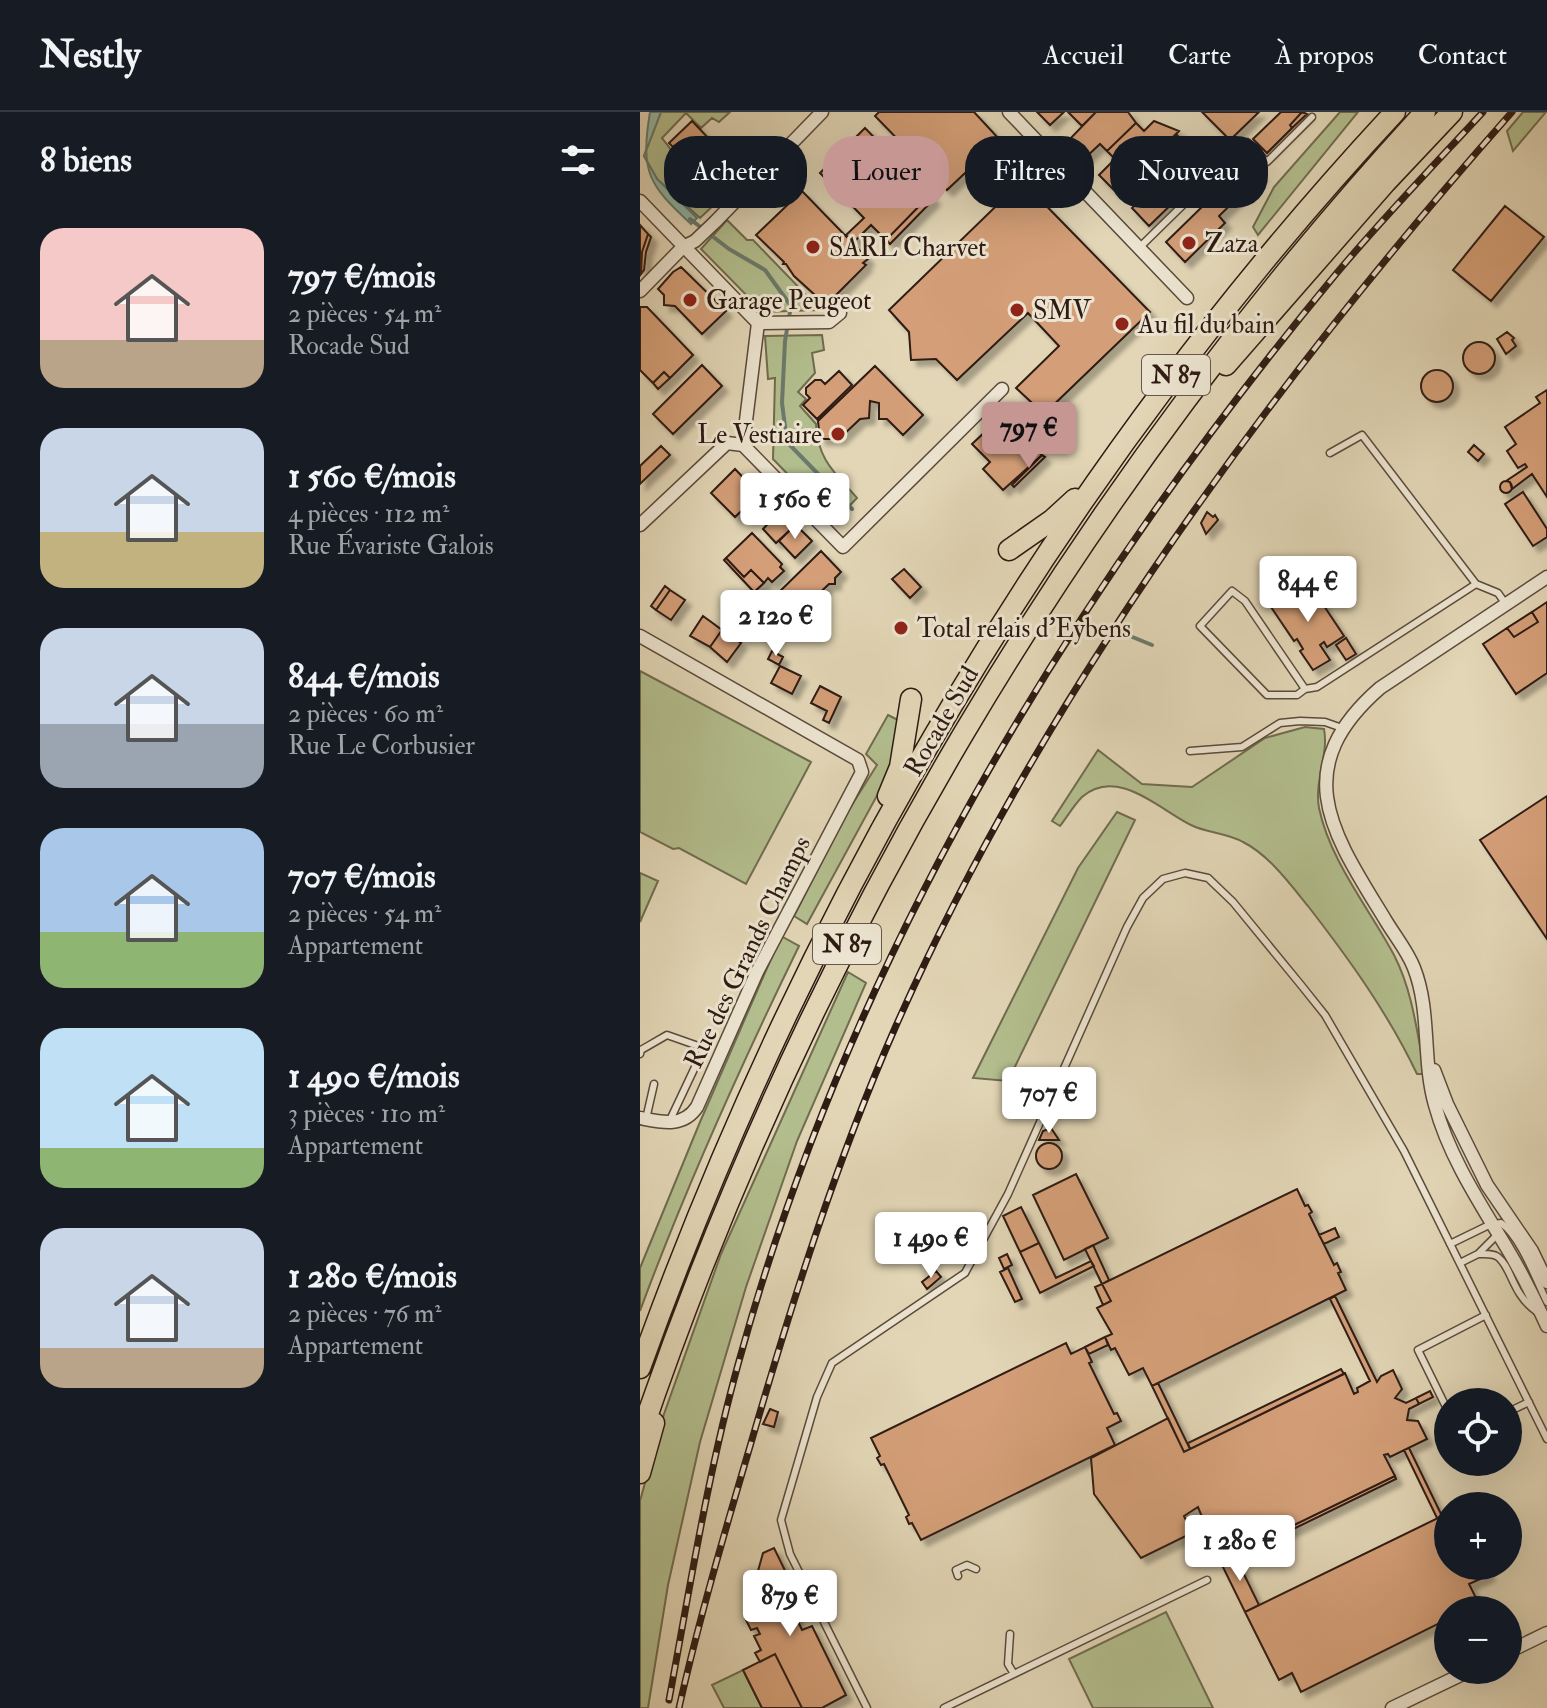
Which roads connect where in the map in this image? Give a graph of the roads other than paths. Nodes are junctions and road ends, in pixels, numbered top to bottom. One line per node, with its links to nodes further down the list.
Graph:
1 (822, 112): 11 (street)
2 (1009, 112): 12 (street)
3 (1375, 112): 13 (highway)
4 (1395, 112): 13 (highway, Rocade Sud / N 87)
5 (1425, 112): 22 (highway, Rocade Sud / N 87)
6 (1452, 112): 22 (highway)
7 (1312, 117): 8 (lane)
8 (1268, 161)
9 (640, 201): 11 (street)
10 (1180, 208): 12 (lane)
11 (683, 247): 14 (street); 17 (street)
12 (1139, 248): 15 (street)
13 (1246, 283): 21 (highway, Rocade Sud / N 87)
14 (640, 291)
15 (1187, 298)
16 (840, 313): 17 (street)
17 (758, 323): 19 (street)
18 (1002, 389): 19 (street)
19 (743, 445): 23 (street)
20 (1330, 453): 26 (lane)
21 (1106, 469): 24 (highway); 33 (highway, Rocade Sud / N 87)
22 (1122, 486): 46 (highway, Rocade Sud / N 87)
23 (640, 525)
24 (1009, 550)
25 (1547, 577): 27 (street)
26 (1476, 584): 27 (lane); 29 (lane)
27 (1506, 604): 31 (street)
28 (640, 636): 38 (street, Rue des Grands Champs)
29 (1305, 689): 29 (lane)
30 (911, 699): 33 (highway, N 87)
31 (1342, 728): 32 (lane); 35 (street)
32 (1190, 751)
33 (811, 966): 50 (highway, Rocade Sud / N 87)
34 (640, 1054): 38 (lane)
35 (1429, 1059): 39 (street); 40 (street)
36 (654, 1084): 37 (lane)
37 (643, 1118): 38 (street)
38 (669, 1122)
39 (1505, 1210): 40 (lane); 45 (street)
40 (1495, 1224): 41 (lane); 42 (street); 43 (lane)
41 (1450, 1244): 44 (lane); 67 (lane)
42 (1514, 1249): 47 (lane); 49 (street)
43 (1478, 1254): 44 (lane); 49 (lane)
44 (1460, 1263): 48 (lane)
45 (1547, 1282)
46 (690, 1298): 54 (highway, Rocade Sud / N 87); 56 (highway)
47 (1547, 1302)
48 (1486, 1315): 51 (lane); 52 (lane)
49 (1546, 1323)
50 (640, 1368)
51 (1437, 1388)
52 (1529, 1402): 53 (lane); 55 (lane)
53 (1522, 1405)
54 (640, 1437)
55 (1547, 1439)
56 (640, 1473)
57 (976, 1569): 58 (lane)
58 (958, 1576)
59 (1207, 1580): 65 (lane)
60 (1547, 1633): 62 (street)
61 (1010, 1634): 64 (lane)
62 (1522, 1645)
63 (1000, 1661): 64 (lane)
64 (1008, 1664): 65 (lane)
65 (1014, 1674): 68 (lane)
66 (1442, 1684): 69 (street)
67 (867, 1708)
68 (944, 1708)
69 (1392, 1708)

